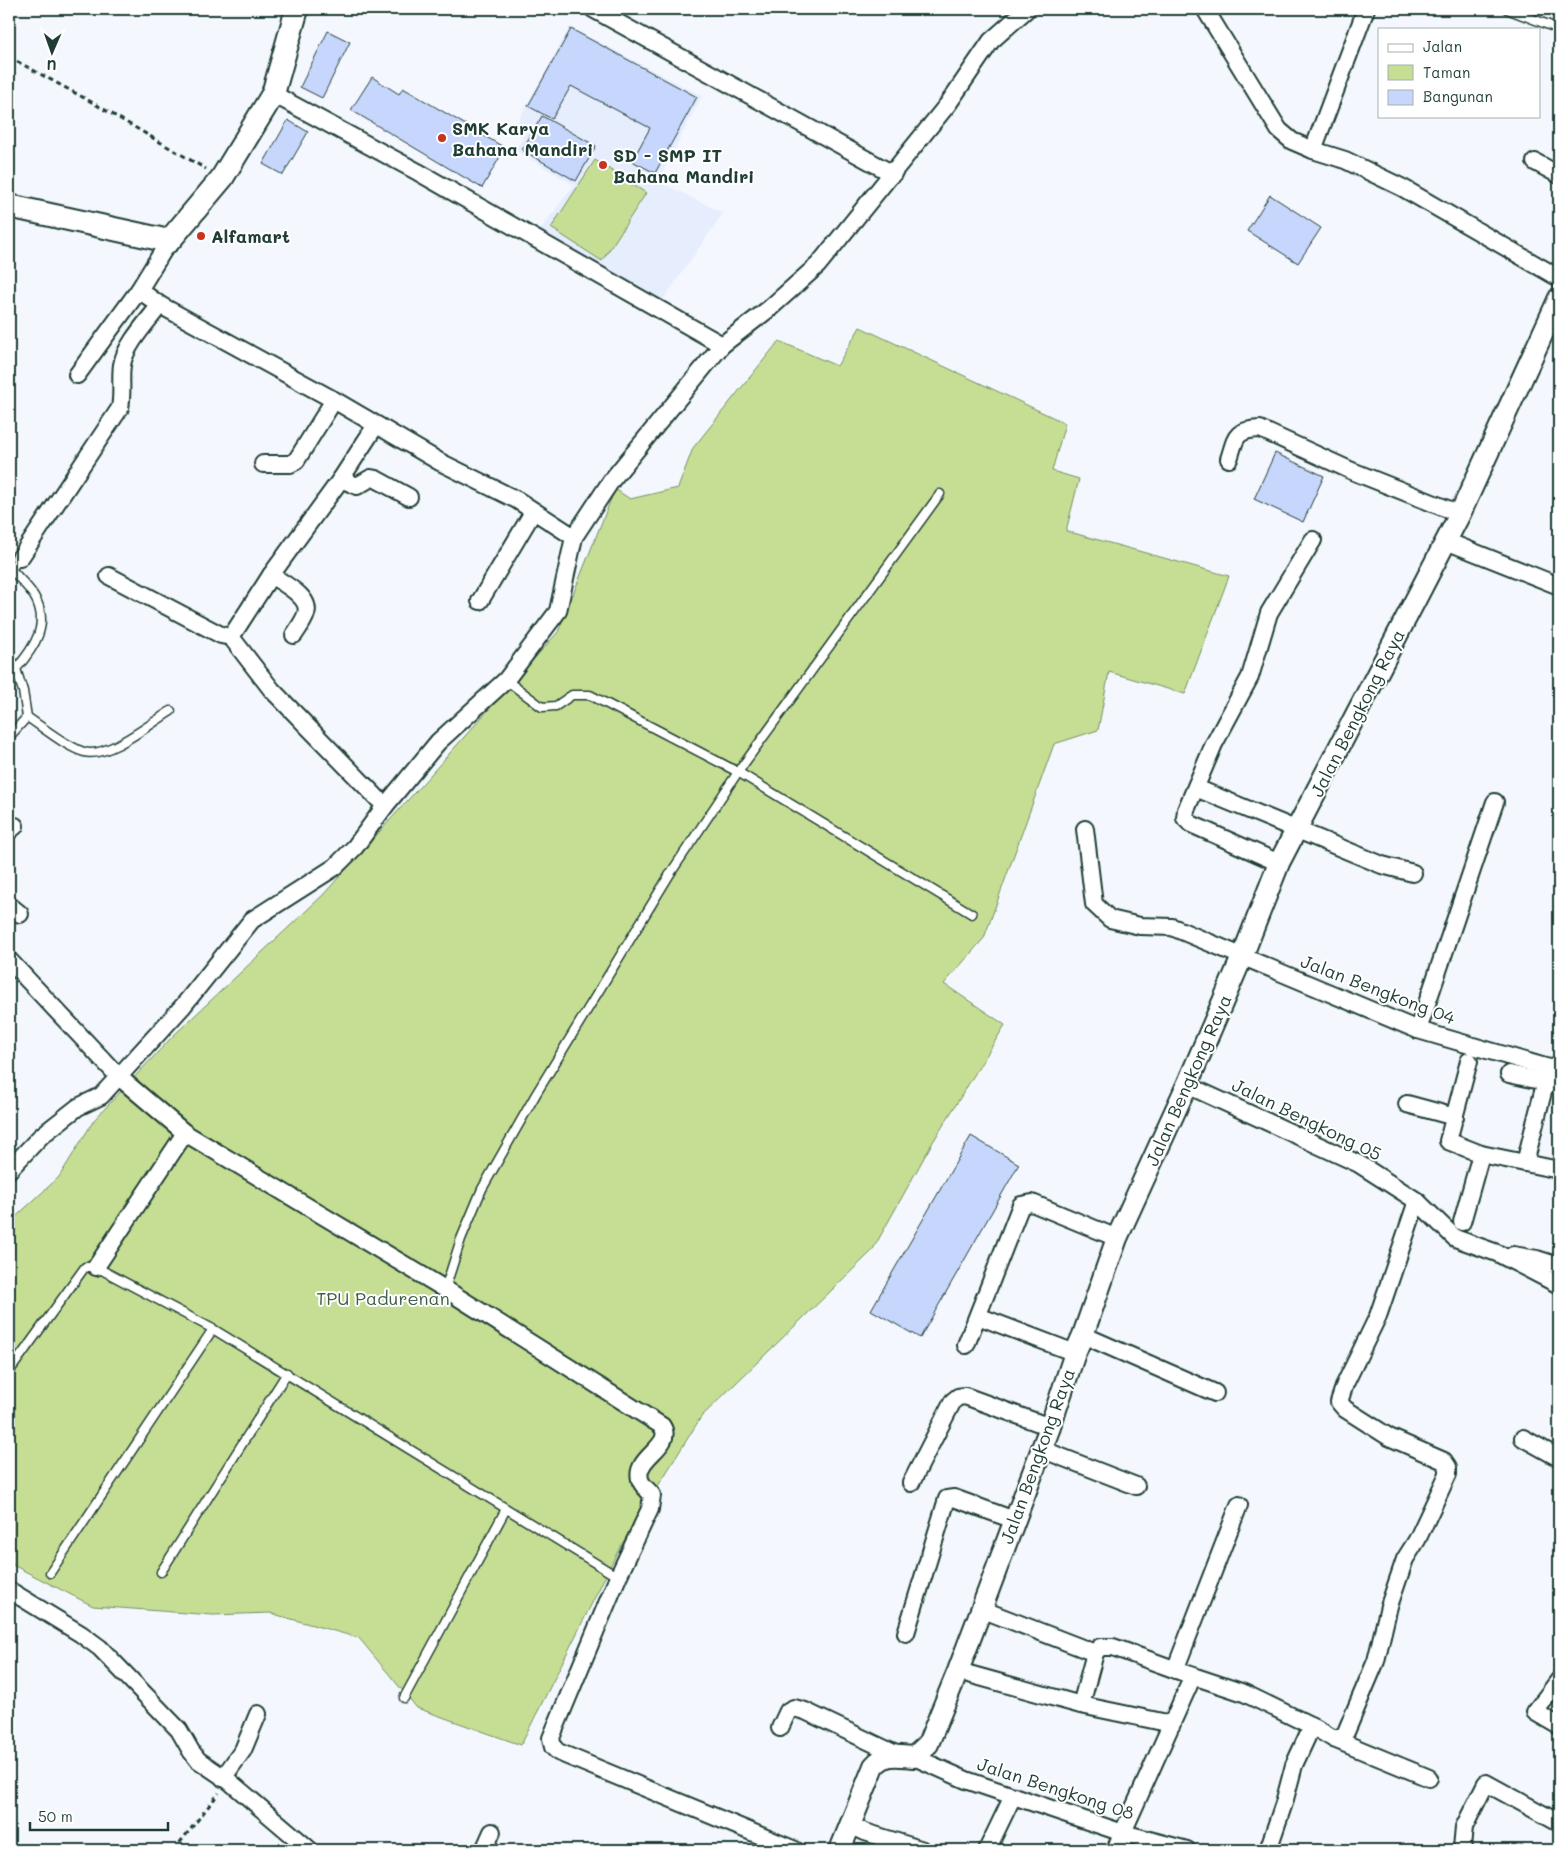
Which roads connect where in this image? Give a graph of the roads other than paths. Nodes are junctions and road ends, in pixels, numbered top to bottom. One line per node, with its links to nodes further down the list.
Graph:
1 (297, 9): 8 (main road)
2 (593, 9): 11 (street)
3 (1205, 9): 9 (street)
4 (1366, 9): 9 (street)
5 (1507, 9): 7 (lane)
6 (1018, 11): 11 (street)
7 (1559, 29)
8 (273, 94): 14 (main road); 19 (street)
9 (1313, 150): 15 (street)
10 (1535, 162): 12 (street)
11 (893, 174): 19 (street)
12 (1559, 175)
13 (9, 206): 14 (main road)
14 (169, 241): 16 (street)
15 (1559, 278)
16 (139, 290): 17 (street); 20 (street)
17 (160, 304): 21 (street); 33 (street)
18 (1557, 308): 29 (street, Jalan Bengkong Raya)
19 (722, 344): 30 (street)
20 (77, 374)
21 (334, 400): 22 (street); 24 (street)
22 (376, 425): 25 (street); 28 (street)
23 (1229, 459): 29 (street)
24 (263, 464)
25 (341, 479): 27 (street); 34 (street)
26 (940, 494): 45 (lane)
27 (409, 497)
28 (533, 512): 30 (street); 37 (street)
29 (1460, 514): 32 (street, Jalan Bengkong Raya)
30 (574, 537): 41 (street)
31 (1313, 540): 46 (street)
32 (1446, 540): 36 (street); 50 (street, Jalan Bengkong Raya)
33 (13, 566): 40 (lane)
34 (271, 575): 38 (street); 39 (street)
35 (109, 576): 39 (street)
36 (1559, 586)
37 (480, 601)
38 (294, 635)
39 (231, 637): 48 (street)
40 (12, 670): 43 (lane)
41 (506, 680): 45 (lane); 48 (street)
42 (171, 711): 43 (lane)
43 (27, 717): 44 (lane)
44 (9, 737)
45 (738, 772): 53 (lane); 76 (lane)
46 (1196, 788): 50 (street); 51 (street)
47 (1495, 802): 56 (street)
48 (385, 806): 60 (street)
49 (1085, 829): 54 (street, Jalan Bengkong 04)
50 (1297, 830): 51 (street, Jalan Bengkong Raya); 52 (street)
51 (1279, 863): 54 (street, Jalan Bengkong Raya)
52 (1413, 873)
53 (972, 914)
54 (1242, 957): 56 (street, Jalan Bengkong 04); 61 (street, Jalan Bengkong Raya)
55 (9, 960): 60 (street)
56 (1418, 1030): 59 (street, Jalan Bengkong 04)
57 (1469, 1061): 63 (street)
58 (1509, 1074): 59 (street)
59 (1553, 1076): 66 (street)
60 (118, 1078): 64 (street); 67 (street)
61 (1187, 1085): 69 (street, Jalan Bengkong 05); 71 (street, Jalan Bengkong Raya)
62 (1407, 1104): 63 (street)
63 (1454, 1117): 65 (street)
64 (185, 1133): 73 (street); 76 (street)
65 (1481, 1154): 66 (street); 70 (street)
66 (1525, 1163): 68 (street)
67 (9, 1170)
68 (1559, 1170)
69 (1417, 1201): 72 (street, Jalan Bengkong 05); 112 (street)
70 (1462, 1222)
71 (1117, 1238): 77 (street); 79 (street, Jalan Bengkong Raya)
72 (1497, 1253): 74 (street); 75 (street, Jalan Bengkong 05)
73 (96, 1266): 78 (lane); 82 (lane)
74 (1559, 1266)
75 (1559, 1285)
76 (445, 1289): 96 (street)
77 (978, 1316): 80 (street); 81 (street)
78 (213, 1329): 83 (lane); 95 (lane)
79 (1083, 1335): 81 (street, Jalan Bengkong Raya); 84 (street)
80 (966, 1345)
81 (1075, 1353): 85 (street, Jalan Bengkong Raya)
82 (9, 1372)
83 (287, 1374): 92 (lane); 94 (lane)
84 (1215, 1393)
85 (1050, 1426): 87 (street, Jalan Bengkong Raya); 89 (street)
86 (1523, 1438): 88 (street)
87 (1042, 1449): 90 (street); 93 (street, Jalan Bengkong Raya)
88 (1559, 1458)
89 (911, 1483)
90 (1136, 1486)
91 (1239, 1505): 101 (street)
92 (506, 1509): 96 (lane); 105 (lane)
93 (1014, 1520): 98 (street, Jalan Bengkong Raya); 99 (street)
94 (161, 1572)
95 (50, 1573)
96 (618, 1577): 123 (street)
97 (9, 1590): 115 (street)
98 (981, 1609): 100 (street); 102 (street, Jalan Bengkong Raya)
99 (906, 1633)
100 (1095, 1653): 101 (street); 106 (street)
101 (1175, 1670): 103 (street)
102 (958, 1671): 106 (street); 113 (street, Jalan Bengkong Raya)
103 (1193, 1676): 108 (street); 109 (street)
104 (1559, 1680): 110 (street)
105 (404, 1698)
106 (1081, 1705): 108 (street)
107 (258, 1714): 115 (street)
108 (1172, 1724): 120 (street)
109 (1312, 1726): 112 (street); 129 (street)
110 (1559, 1726)
111 (780, 1728): 113 (street, Jalan Bengkong 08)
112 (1334, 1739): 114 (street)
113 (907, 1757): 116 (street, Jalan Bengkong 08); 118 (street)
114 (1429, 1778)
115 (226, 1780): 121 (street)
116 (1013, 1796): 120 (street, Jalan Bengkong 08); 126 (street)
117 (1559, 1823): 130 (street)
118 (850, 1825): 124 (street); 125 (street)
119 (492, 1832): 122 (street)
120 (1123, 1832): 127 (street); 128 (street, Jalan Bengkong 08)
121 (310, 1850)
122 (484, 1850)
123 (795, 1850)
124 (840, 1850)
125 (923, 1850)
126 (987, 1850)
127 (1115, 1850)
128 (1187, 1850)
129 (1268, 1850)
130 (1464, 1850)

